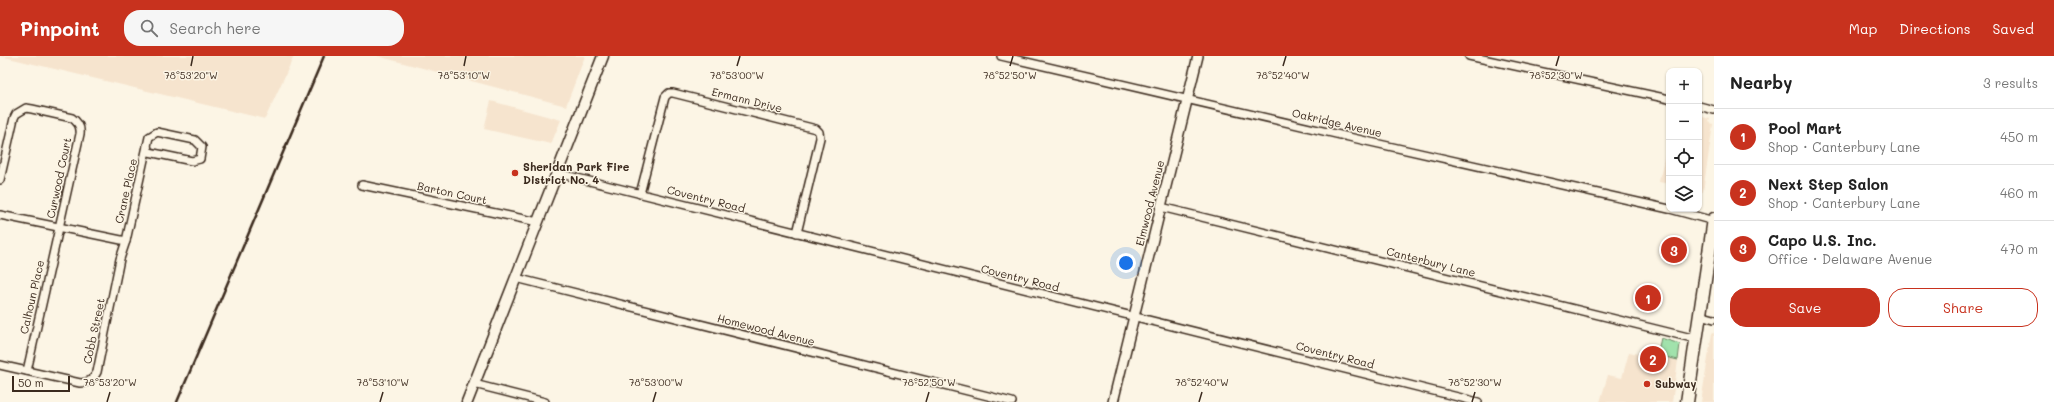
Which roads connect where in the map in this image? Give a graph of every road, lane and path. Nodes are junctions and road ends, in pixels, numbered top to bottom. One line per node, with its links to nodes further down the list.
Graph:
1 (603, 56): 10 (main road)
2 (1001, 56): 6 (street, Oakridge Avenue)
3 (1198, 56): 6 (street, Elmwood Avenue)
4 (1469, 56): 5 (street)
5 (1666, 98)
6 (1187, 100): 14 (street, Elmwood Avenue); 15 (street, Oakridge Avenue)
7 (1702, 107): 8 (street)
8 (1714, 110)
9 (147, 146): 9 (street, Crane Place); 22 (street, Crane Place)
10 (557, 173): 13 (street, Coventry Road); 19 (main road)
11 (0, 180): 20 (street, Curwood Court)
12 (362, 185): 19 (street, Barton Court)
13 (640, 194): 21 (street, Coventry Road); 21 (street, Ermann Drive)
14 (1161, 207): 25 (street, Elmwood Avenue); 27 (street, Canterbury Lane)
15 (1666, 208)
16 (1682, 212): 18 (street, Oakridge Avenue)
17 (0, 215): 20 (street)
18 (1714, 220): 24 (main road)
19 (538, 222): 23 (main road)
20 (60, 228): 22 (street); 29 (street, Calhoun Place)
21 (797, 233): 25 (street, Coventry Road)
22 (126, 241): 29 (street, Cobb Street)
23 (516, 278): 30 (main road); 33 (street, Homewood Avenue)
24 (1700, 316): 26 (street); 27 (main road)
25 (1134, 317): 34 (street, Elmwood Avenue); 35 (street, Coventry Road)
26 (1714, 319)
27 (1696, 339): 36 (main road)
28 (0, 365): 29 (street, Cobb Street)
29 (27, 371)
30 (474, 384): 31 (main road); 32 (street)
31 (467, 402)
32 (545, 402)
33 (1012, 402)
34 (1113, 402)
35 (1478, 402)
36 (1687, 402)

